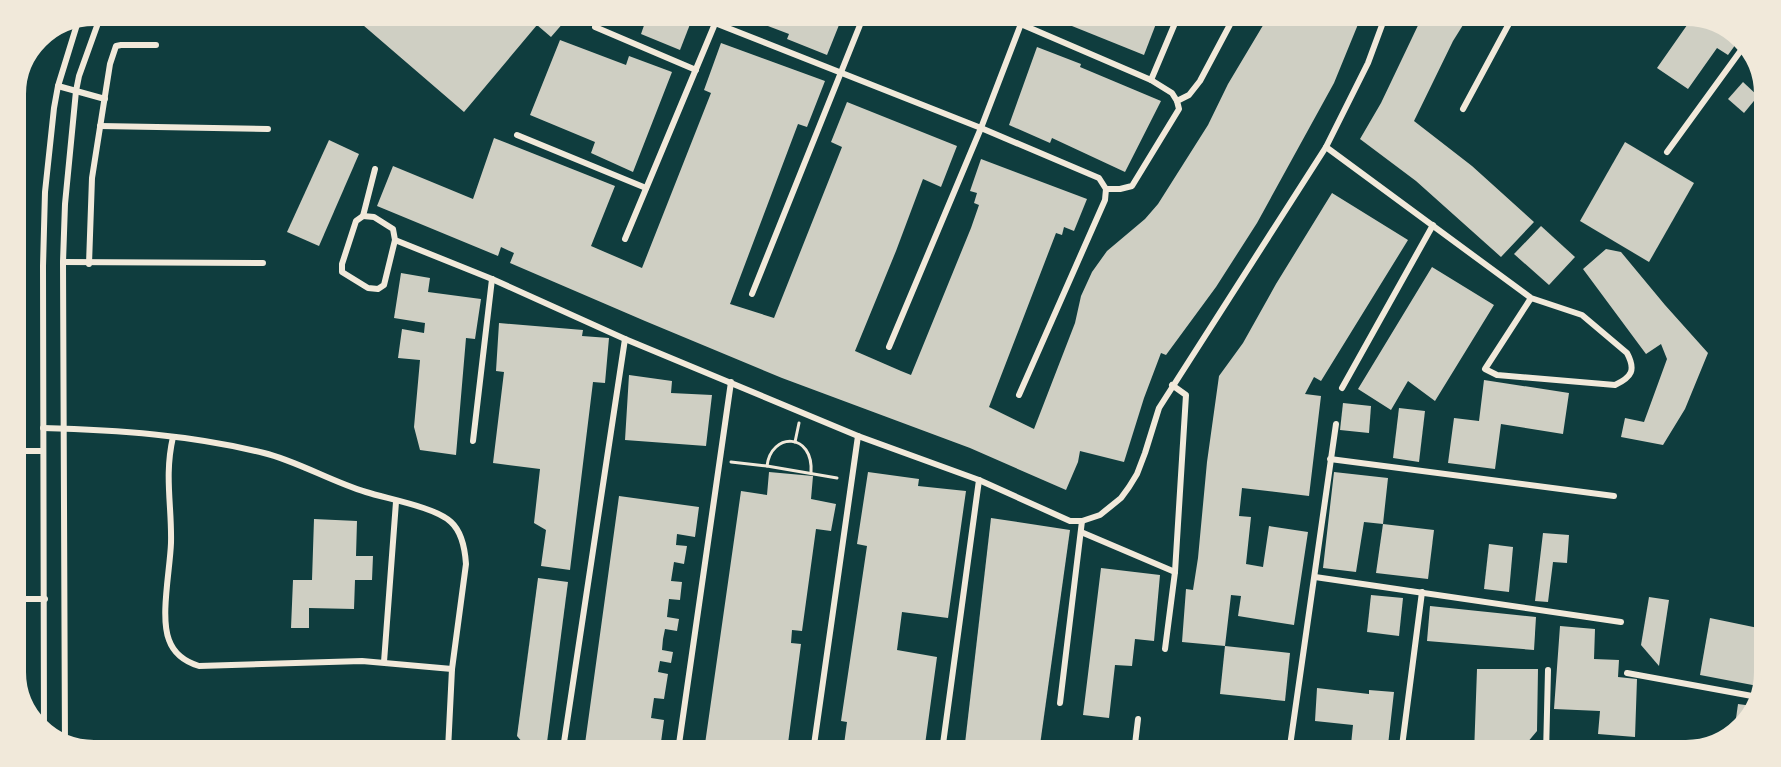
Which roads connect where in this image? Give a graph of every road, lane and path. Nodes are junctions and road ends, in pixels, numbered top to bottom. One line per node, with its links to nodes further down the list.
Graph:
1 (98, 22): 17 (street)
2 (861, 22): 14 (street)
3 (1175, 22): 15 (street)
4 (1231, 22): 19 (street)
5 (1383, 22): 25 (street)
6 (1510, 22): 20 (street)
7 (715, 23): 13 (street); 14 (street)
8 (1021, 23): 15 (street); 22 (street)
9 (77, 25): 16 (street)
10 (595, 27): 13 (street)
11 (156, 45): 18 (street)
12 (1742, 49): 26 (street)
13 (696, 70): 28 (street)
14 (840, 71): 22 (street); 38 (street)
15 (1151, 80): 19 (street)
16 (58, 86): 17 (street); 48 (street)
17 (76, 91): 18 (street); 34 (street)
18 (105, 99): 21 (street)
19 (1177, 100): 29 (street)
20 (1462, 109)
21 (100, 126): 23 (street); 36 (street)
22 (981, 128): 29 (street); 41 (street)
23 (268, 129)
24 (517, 135): 28 (street)
25 (1326, 147): 31 (street); 43 (street)
26 (1667, 152)
27 (375, 169): 30 (street)
28 (646, 188): 32 (street)
29 (1106, 189): 45 (street)
30 (363, 216): 33 (street); 33 (street)
31 (1434, 225): 39 (street); 44 (street)
32 (625, 238)
33 (395, 240): 37 (street)
34 (63, 262): 36 (street); 49 (street)
35 (263, 263): 36 (street)
36 (89, 264)
37 (492, 279): 40 (street); 52 (street)
38 (752, 294)
39 (1531, 298): 39 (street)
40 (624, 339): 42 (street); 83 (street)
41 (889, 347)
42 (731, 382): 46 (street); 57 (street)
43 (1172, 385): 64 (street); 66 (street)
44 (1342, 388)
45 (1019, 395)
46 (801, 411): 50 (street); 53 (path)
47 (1336, 424): 56 (street)
48 (42, 428): 49 (street); 55 (street)
49 (63, 428): 51 (street); 81 (street)
50 (858, 436): 61 (street); 85 (street)
51 (173, 438): 63 (street); 73 (street)
52 (473, 441)
53 (795, 442): 58 (path); 59 (path)
54 (23, 451): 55 (street)
55 (43, 451): 70 (street)
56 (1330, 459): 62 (street); 67 (street)
57 (720, 460): 58 (path); 84 (street)
58 (767, 465): 59 (path)
59 (812, 473): 60 (path)
60 (837, 478)
61 (979, 480): 64 (street); 86 (street)
62 (1614, 496)
63 (396, 501): 73 (street); 74 (street)
64 (1082, 521): 65 (street)
65 (1081, 532): 66 (street); 78 (street)
66 (1174, 572): 72 (street)
67 (1315, 577): 68 (street); 88 (street)
68 (1422, 592): 71 (street); 89 (street)
69 (23, 599): 70 (street)
70 (45, 599): 80 (street)
71 (1621, 622)
72 (1165, 649)
73 (384, 662): 74 (street)
74 (452, 669): 82 (street)
75 (1548, 670): 90 (street)
76 (1627, 673): 77 (street)
77 (1754, 696)
78 (1060, 703)
79 (1138, 719): 87 (street)
80 (44, 723)
81 (63, 737)
82 (448, 744)
83 (564, 744)
84 (679, 744)
85 (814, 744)
86 (944, 744)
87 (1135, 744)
88 (1290, 744)
89 (1402, 744)
90 (1546, 744)

